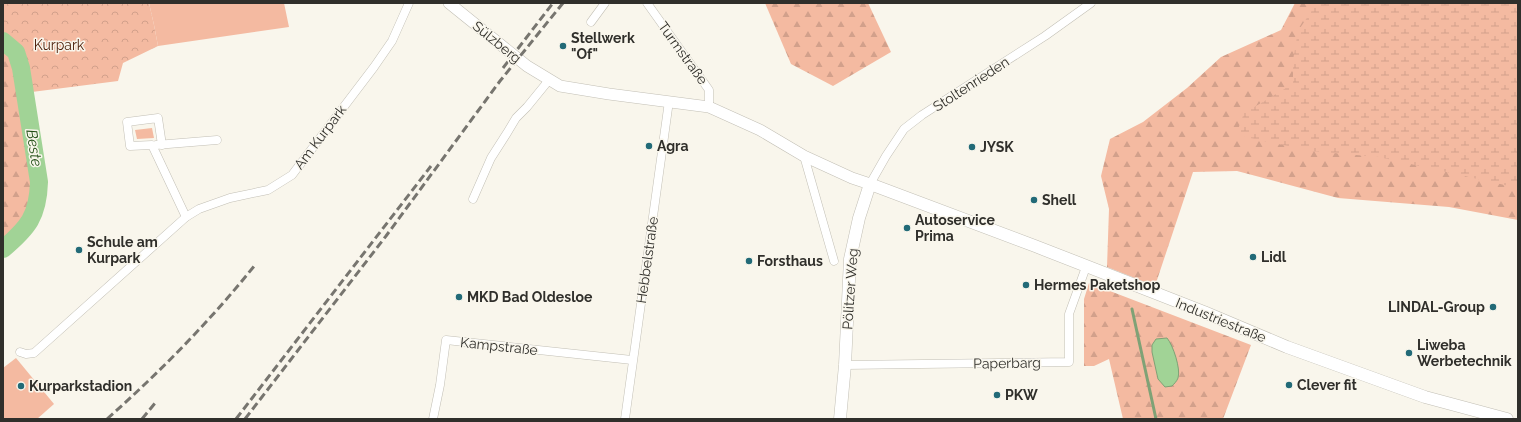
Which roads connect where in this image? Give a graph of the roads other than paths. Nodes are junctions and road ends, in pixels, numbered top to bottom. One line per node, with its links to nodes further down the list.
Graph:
1 (409, 3): 16 (street, Am Kurpark)
2 (449, 3): 7 (street, Sülzberg)
3 (605, 3): 6 (street)
4 (646, 3): 9 (street, Turmstraße)
5 (1092, 3): 14 (street, Stoltenrieden)
6 (592, 22)
7 (549, 80): 8 (street); 15 (street)
8 (669, 101): 9 (street); 20 (street, Hebbelstraße)
9 (709, 107): 13 (street)
10 (217, 140): 12 (street)
11 (152, 145): 12 (street); 12 (street); 16 (street)
12 (162, 145)
13 (804, 156): 14 (street); 17 (street, Pölitzer Weg)
14 (870, 184): 18 (main road, Industriestraße); 21 (main road, Pölitzer Weg)
15 (473, 199)
16 (186, 217): 19 (street, Am Kurpark)
17 (834, 261)
18 (1086, 267): 21 (street, Paperbarg); 25 (main road, Industriestraße)
19 (20, 352)
20 (632, 360): 22 (street, Kampstraße); 23 (street, Hebbelstraße)
21 (845, 365): 24 (main road, Pölitzer Weg)
22 (433, 419)
23 (625, 419)
24 (840, 419)
25 (1507, 419)

